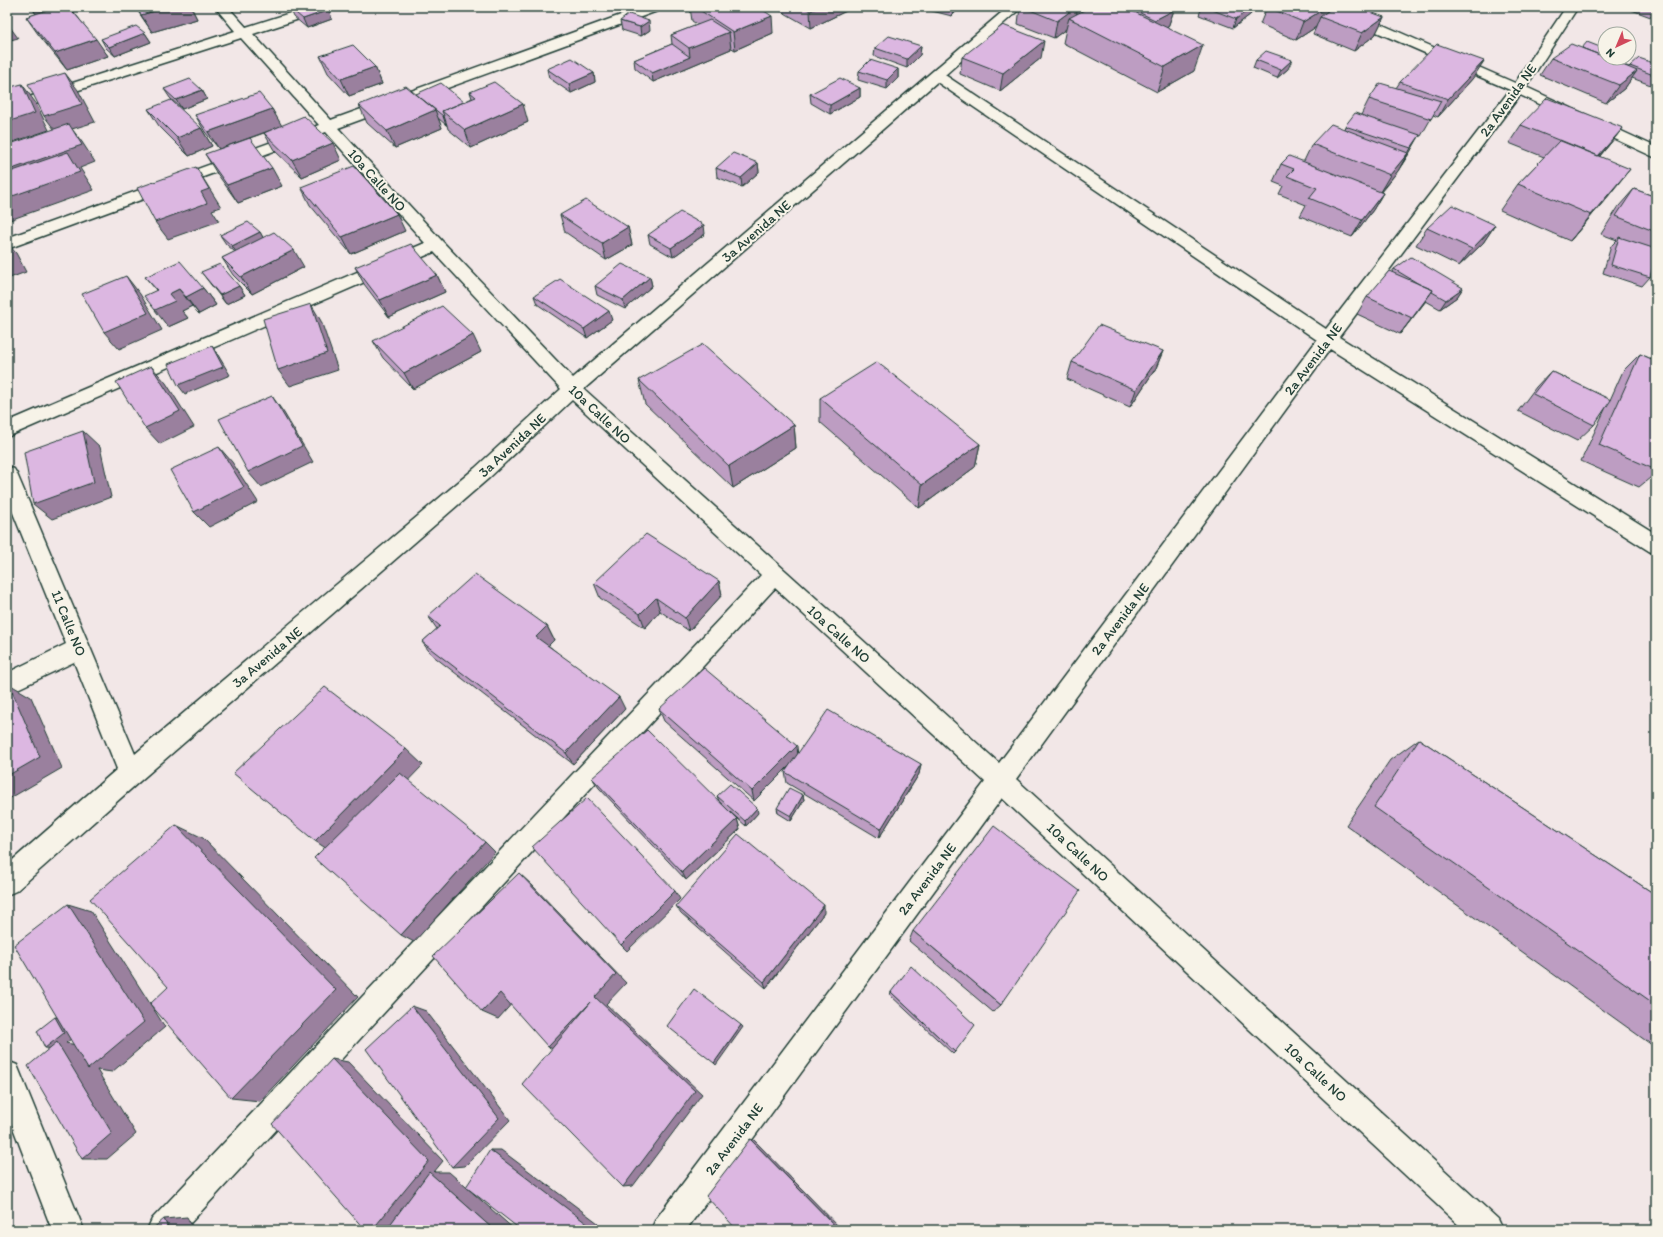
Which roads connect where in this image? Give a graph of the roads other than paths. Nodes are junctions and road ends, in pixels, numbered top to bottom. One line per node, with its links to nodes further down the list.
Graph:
1 (221, 7): 7 (street, 10a Calle NO)
2 (322, 7): 7 (street)
3 (655, 7): 11 (street)
4 (1016, 7): 8 (street, 3a Avenida NE)
5 (1331, 7): 9 (street)
6 (1572, 7): 9 (street, 2a Avenida NE)
7 (243, 32): 10 (street); 11 (street, 10a Calle NO)
8 (937, 76): 15 (street); 16 (street, 3a Avenida NE)
9 (1518, 89): 12 (street); 15 (street, 2a Avenida NE)
10 (7, 109)
11 (329, 127): 13 (street); 14 (street, 10a Calle NO)
12 (1656, 153)
13 (7, 244)
14 (436, 245): 16 (street, 10a Calle NO); 17 (street)
15 (1328, 339): 19 (street); 24 (street, 2a Avenida NE)
16 (572, 389): 20 (street, 10a Calle NO); 23 (street, 3a Avenida NE)
17 (7, 430)
18 (7, 474): 21 (street, 11 Calle NO)
19 (1656, 545)
20 (774, 575): 24 (street, 10a Calle NO); 28 (street)
21 (79, 648): 22 (street); 23 (street, 11 Calle NO)
22 (7, 684)
23 (131, 773): 25 (street, 3a Avenida NE)
24 (1001, 781): 29 (street, 2a Avenida NE); 30 (street, 10a Calle NO)
25 (7, 882)
26 (7, 1075): 27 (street)
27 (68, 1230)
28 (163, 1230)
29 (667, 1230)
30 (1487, 1230)

